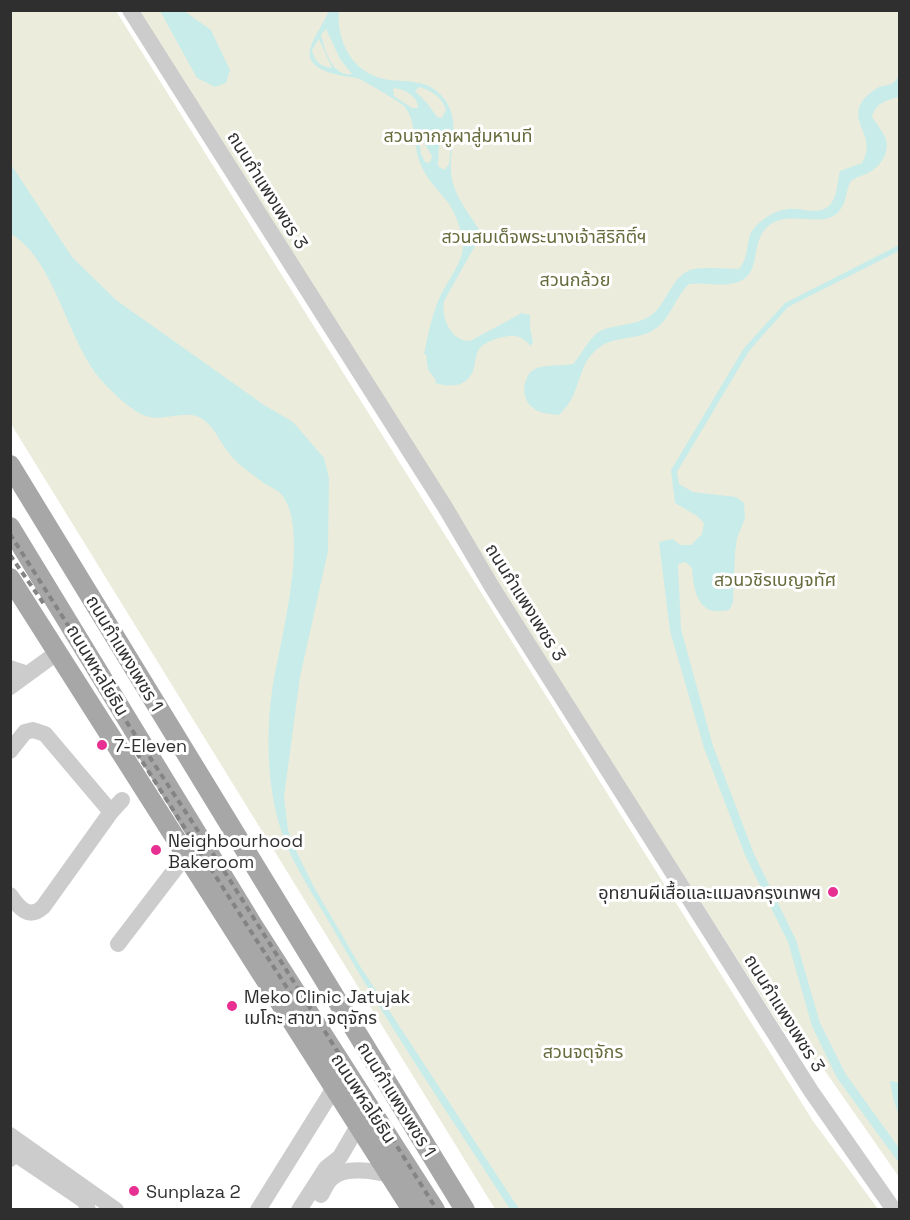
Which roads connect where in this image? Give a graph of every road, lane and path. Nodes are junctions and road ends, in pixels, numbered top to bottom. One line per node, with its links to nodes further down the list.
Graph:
1 (130, 10): 30 (street, ถนนกำแพงเพชร 3)
2 (10, 465): 29 (main road, ถนนกำแพงเพชร 1)
3 (10, 527): 15 (main road, ถนนพหลโยธิน)
4 (10, 578): 5 (main road, ถนนพหลโยธิน)
5 (58, 652): 7 (street); 10 (main road, ถนนพหลโยธิน)
6 (10, 668): 7 (street)
7 (28, 674): 8 (street)
8 (10, 687)
9 (10, 751): 10 (street)
10 (126, 798): 11 (main road, ถนนพหลโยธิน); 12 (street)
11 (186, 855): 13 (street); 14 (main road, ถนนพหลโยธิน)
12 (10, 896)
13 (118, 944)
14 (243, 946): 15 (main road); 16 (main road, ถนนพหลโยธิน)
15 (286, 978): 28 (main road, ถนนพหลโยธิน)
16 (334, 1089): 17 (main road, ถนนพหลโยธิน); 24 (street)
17 (358, 1126): 20 (street); 21 (main road, ถนนพหลโยธิน)
18 (10, 1135): 23 (street)
19 (10, 1159): 22 (street)
20 (343, 1165): 21 (street); 25 (street); 26 (street)
21 (390, 1175): 27 (main road, ถนนพหลโยธิน)
22 (88, 1209)
23 (116, 1209)
24 (258, 1209)
25 (299, 1209)
26 (311, 1209)
27 (412, 1209)
28 (435, 1209)
29 (465, 1209)
30 (894, 1209)

